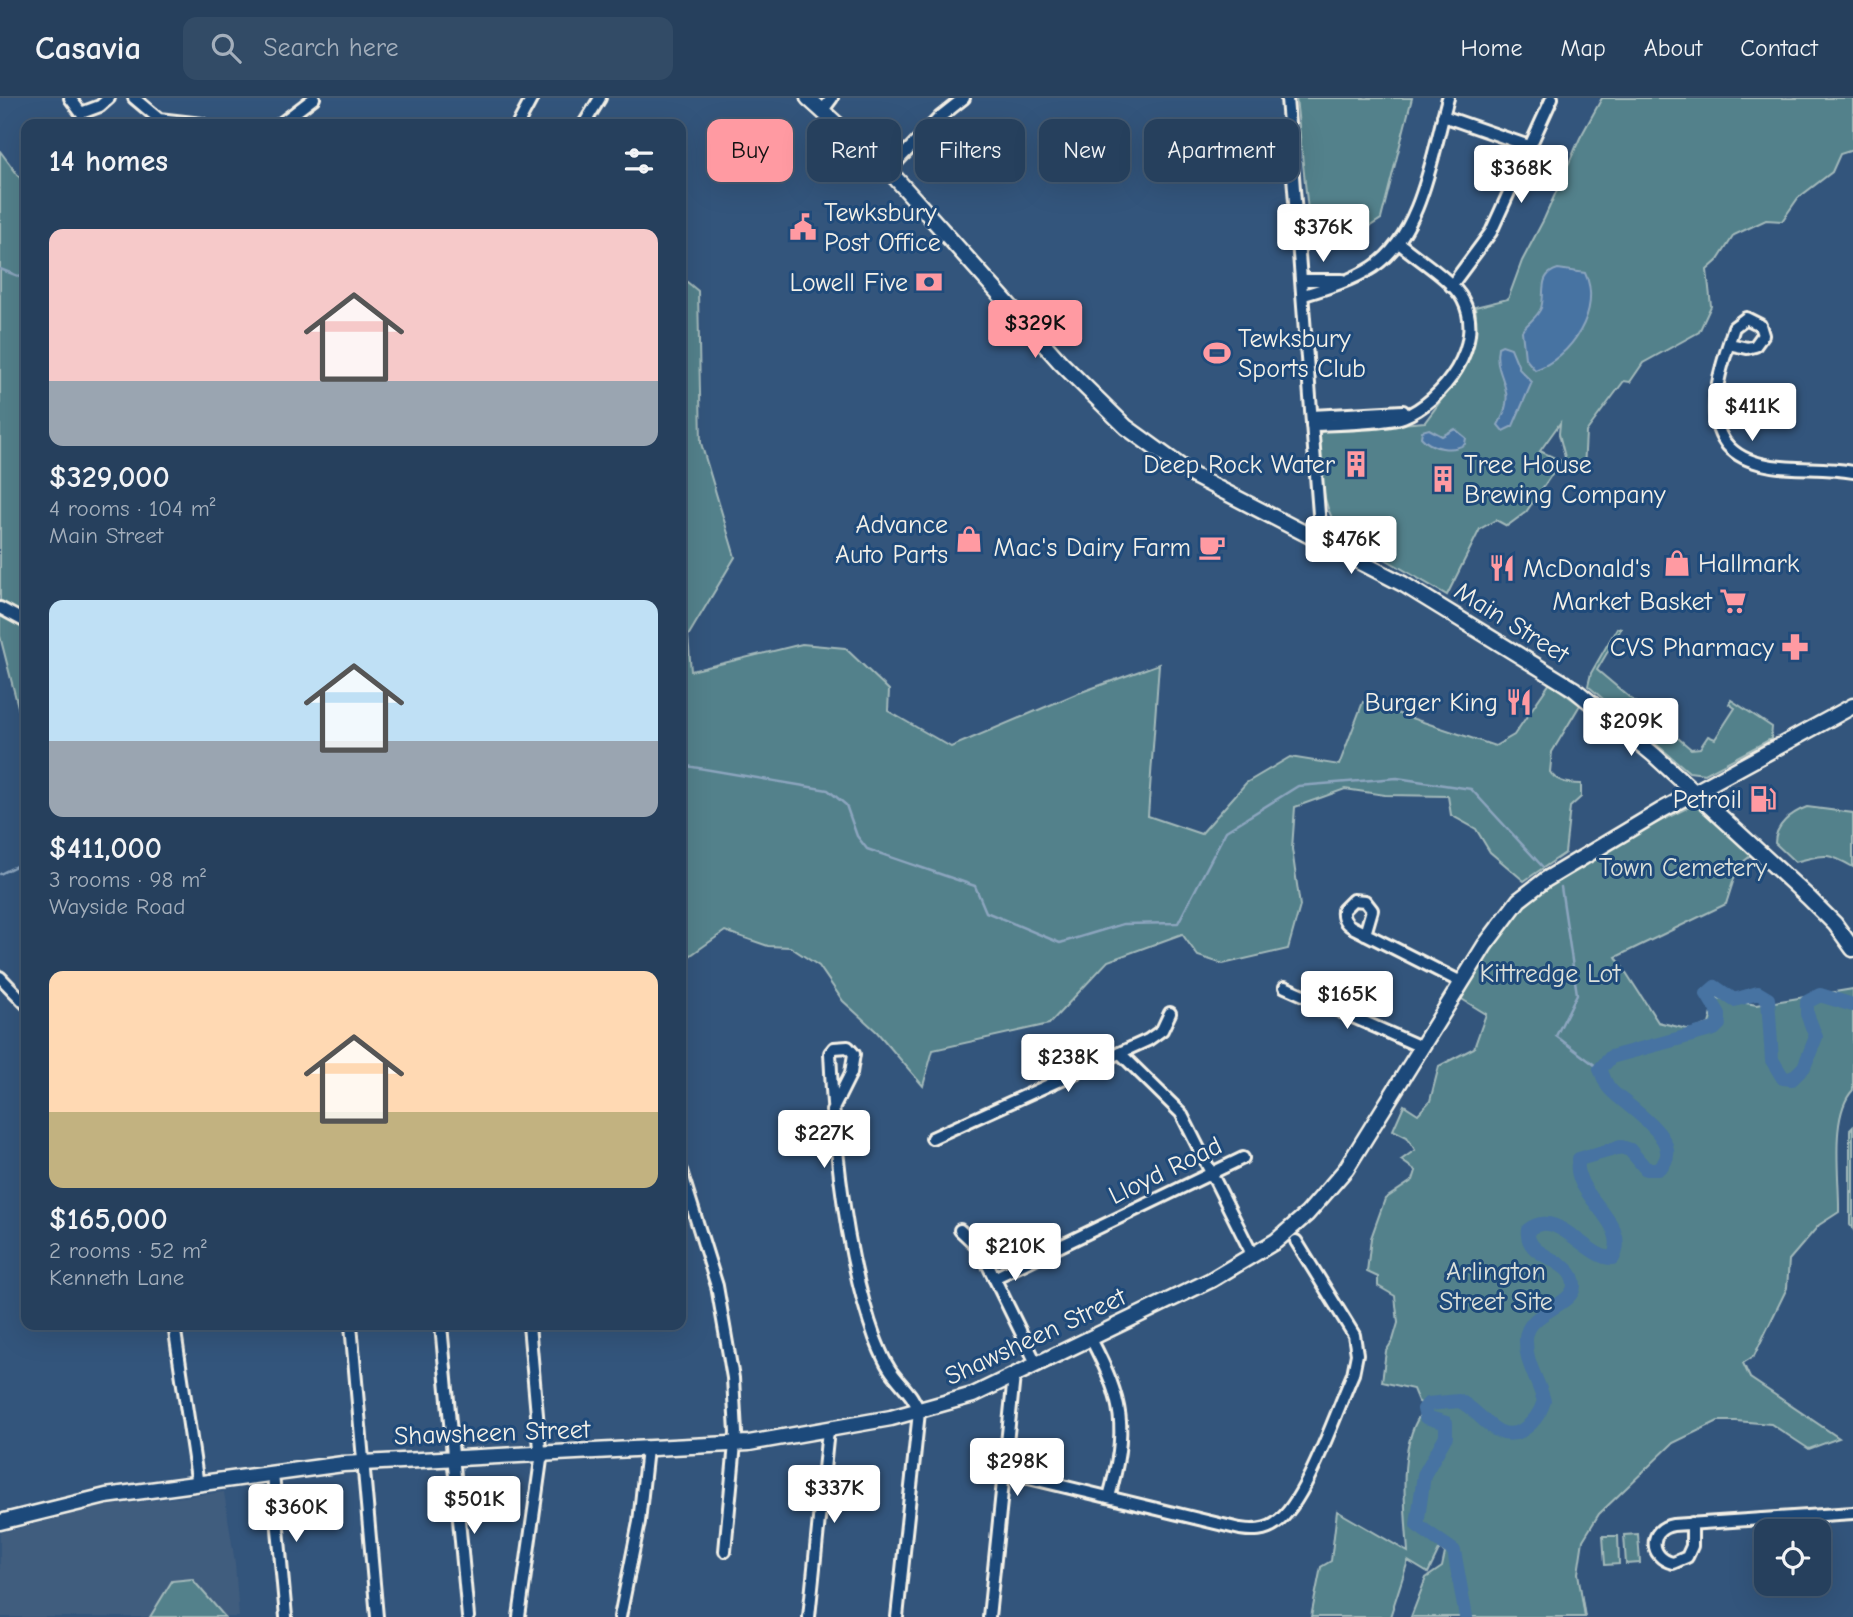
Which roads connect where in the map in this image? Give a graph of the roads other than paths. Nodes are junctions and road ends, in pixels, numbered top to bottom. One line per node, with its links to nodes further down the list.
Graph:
1 (71, 98): 2 (street)
2 (109, 98)
3 (134, 98): 14 (street)
4 (314, 98): 15 (street)
5 (533, 98): 16 (street)
6 (600, 98): 17 (street)
7 (808, 98): 12 (main road, Main Street)
8 (964, 98): 20 (street)
9 (1287, 98): 24 (street)
10 (1448, 98): 13 (street)
11 (1552, 98): 19 (street)
12 (828, 104): 18 (main road, Main Street)
13 (1443, 116): 19 (street); 22 (street)
14 (166, 119)
15 (287, 119)
16 (521, 119)
17 (587, 119)
18 (841, 119)
19 (1529, 146): 25 (street)
20 (901, 158)
21 (898, 182): 30 (main road, Main Street)
22 (1399, 243): 23 (street); 25 (street)
23 (1345, 280): 24 (street); 26 (street)
24 (1303, 281): 26 (street)
25 (1451, 286): 28 (street)
26 (1304, 295): 28 (street)
27 (1728, 344): 29 (street)
28 (1312, 420): 30 (street)
29 (1853, 472)
30 (1321, 540): 34 (main road, Main Street)
31 (0, 608): 32 (street)
32 (21, 619)
33 (1853, 706): 34 (main road, Shawsheen Street)
34 (1694, 792): 36 (main road, Main Street); 38 (main road, Shawsheen Street)
35 (1365, 934): 38 (street)
36 (1853, 949)
37 (0, 977): 40 (street)
38 (1461, 982): 42 (main road, Shawsheen Street)
39 (1285, 987): 42 (street)
40 (21, 999)
41 (1170, 1013): 43 (street)
42 (1421, 1047): 51 (main road, Shawsheen Street)
43 (1120, 1053): 45 (street); 47 (street)
44 (832, 1111): 44 (street); 60 (street)
45 (932, 1138)
46 (1243, 1158): 47 (street, Lloyd Road)
47 (1212, 1173): 51 (street); 52 (street, Lloyd Road)
48 (686, 1188): 62 (street)
49 (960, 1230): 52 (street)
50 (1296, 1241): 70 (street)
51 (1253, 1256): 57 (main road, Shawsheen Street)
52 (995, 1278): 58 (street)
53 (175, 1330): 69 (street)
54 (351, 1330): 66 (street)
55 (441, 1330): 65 (street)
56 (529, 1330): 64 (street)
57 (1091, 1339): 58 (main road, Shawsheen Street); 70 (street)
58 (1037, 1365): 59 (main road, Shawsheen Street)
59 (1014, 1376): 60 (main road, Shawsheen Street); 67 (street)
60 (919, 1412): 61 (main road, Shawsheen Street); 83 (street)
61 (828, 1430): 62 (main road, Shawsheen Street); 82 (street)
62 (736, 1444): 63 (main road, Shawsheen Street); 76 (street)
63 (647, 1449): 64 (main road, Shawsheen Street); 81 (street)
64 (541, 1455): 65 (main road, Shawsheen Street); 80 (street)
65 (452, 1457): 66 (main road, Shawsheen Street); 79 (street)
66 (363, 1462): 68 (main road, Shawsheen Street); 78 (street)
67 (1004, 1472): 70 (street); 84 (street)
68 (273, 1474): 69 (main road, Shawsheen Street); 77 (street)
69 (198, 1485): 74 (main road, Shawsheen Street)
70 (1109, 1497)
71 (1853, 1513): 73 (street)
72 (1754, 1519): 75 (street)
73 (1762, 1519)
74 (0, 1522)
75 (1692, 1523)
76 (725, 1551)
77 (286, 1617)
78 (377, 1617)
79 (467, 1617)
80 (519, 1617)
81 (620, 1617)
82 (809, 1617)
83 (897, 1617)
84 (989, 1617)

